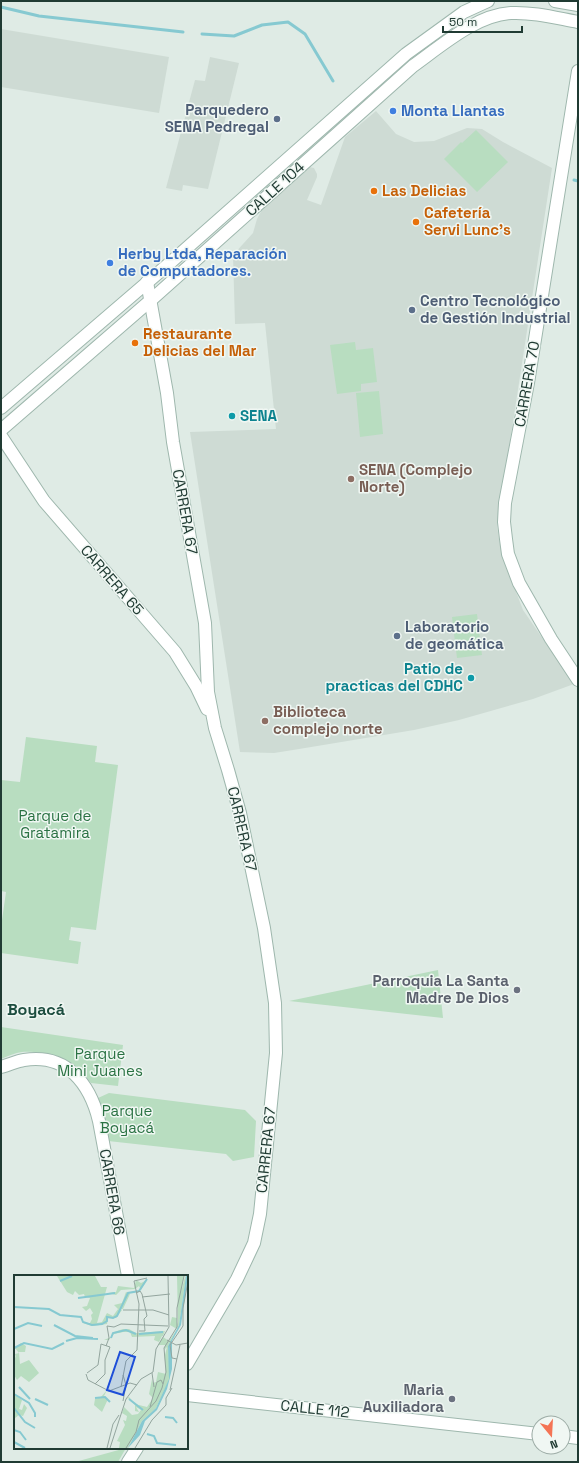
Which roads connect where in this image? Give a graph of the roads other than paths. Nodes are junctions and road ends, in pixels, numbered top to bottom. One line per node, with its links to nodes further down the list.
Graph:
1 (488, 1): 6 (main road, CALLE 104)
2 (555, 1): 3 (main road)
3 (578, 5)
4 (578, 22): 7 (main road, CALLE 104)
5 (578, 71): 12 (main road, CARRERA 70)
6 (147, 282): 7 (main road, CARRERA 67); 8 (main road, CALLE 104)
7 (150, 300): 9 (main road, CALLE 104); 13 (main road, CARRERA 67)
8 (2, 403): 9 (main road)
9 (12, 421): 10 (main road, CALLE 104)
10 (1, 430)
11 (1, 436): 13 (main road, CARRERA 65)
12 (578, 680)
13 (215, 728): 16 (main road, CARRERA 67)
14 (1, 1067): 15 (main road, CARRERA 66)
15 (128, 1275)
16 (188, 1362)
17 (188, 1395): 18 (main road, CALLE 112)
18 (531, 1433)
19 (136, 1449): 20 (main road)
20 (128, 1462)

